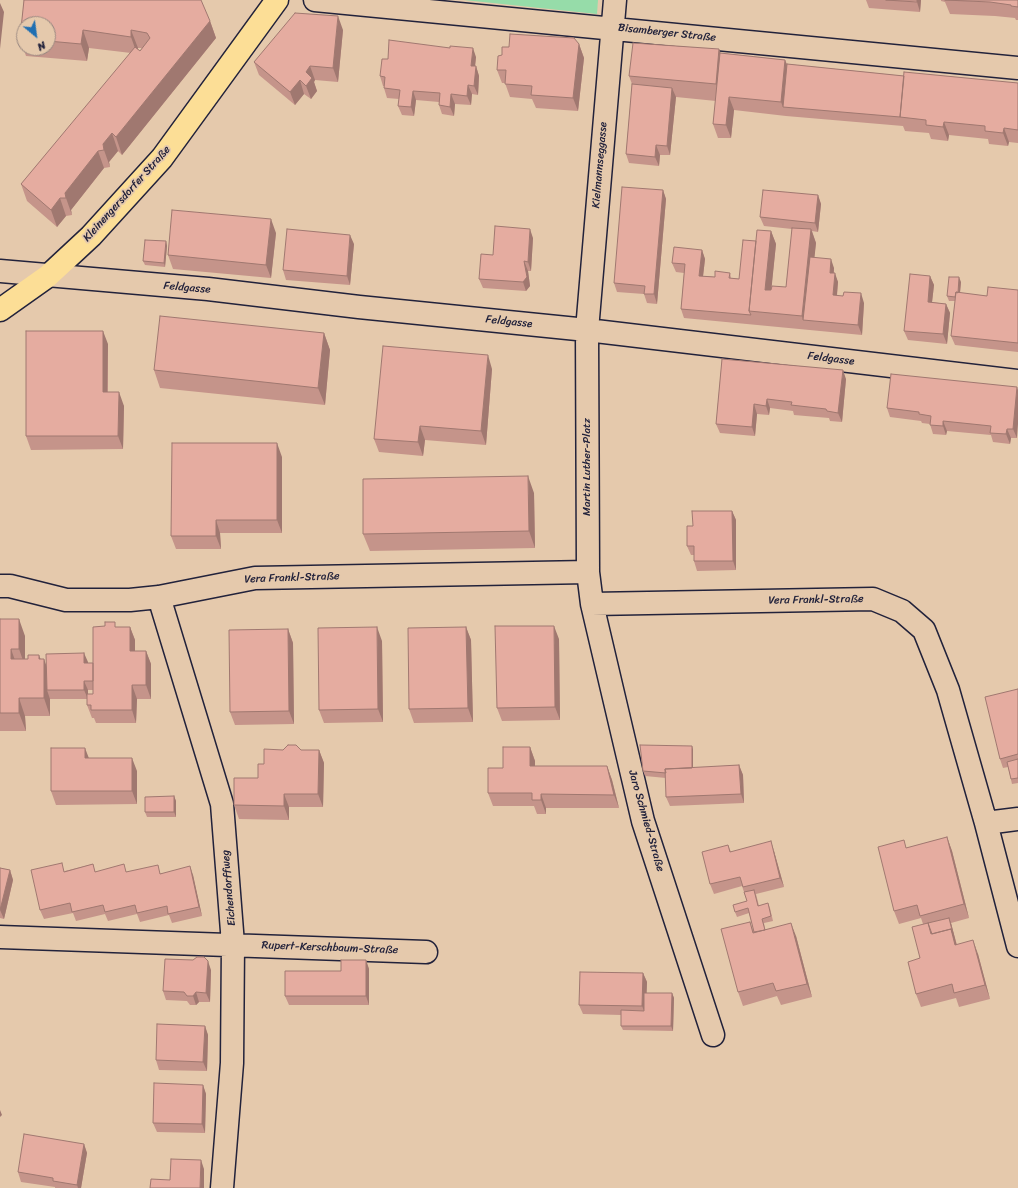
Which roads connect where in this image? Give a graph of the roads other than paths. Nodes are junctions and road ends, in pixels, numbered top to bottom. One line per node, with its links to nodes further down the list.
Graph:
1 (277, 0): 7 (main road, Kleinengersdorfer Straße)
2 (315, 0): 4 (street, Bisamberger Straße)
3 (615, 0): 4 (street, Kielmannseggasse)
4 (612, 28): 5 (street, Bisamberger Straße); 9 (street, Kielmannseggasse)
5 (1018, 68)
6 (0, 272): 7 (street, Feldgasse)
7 (48, 276): 8 (main road, Kleinengersdorfer Straße); 9 (street, Feldgasse)
8 (0, 310)
9 (587, 330): 10 (street, Feldgasse); 11 (street, Martin Luther-Platz)
10 (1018, 381)
11 (588, 572): 13 (street, Vera Frankl-Straße); 14 (street, Martin Luther-Platz)
12 (0, 586): 13 (street, Vera Frankl-Straße)
13 (159, 597): 18 (street, Eichendorffweg)
14 (592, 604): 16 (street, Vera Frankl-Straße); 21 (street, Jaro Schmied-Straße)
15 (1018, 819): 16 (street)
16 (986, 823): 19 (street, Vera Frankl-Straße)
17 (0, 937): 18 (street, Rupert-Kerschbaum-Straße)
18 (233, 944): 20 (street, Rupert-Kerschbaum-Straße); 22 (street, Eichendorffweg)
19 (1018, 946)
20 (426, 952)
21 (713, 1035)
22 (222, 1188)

